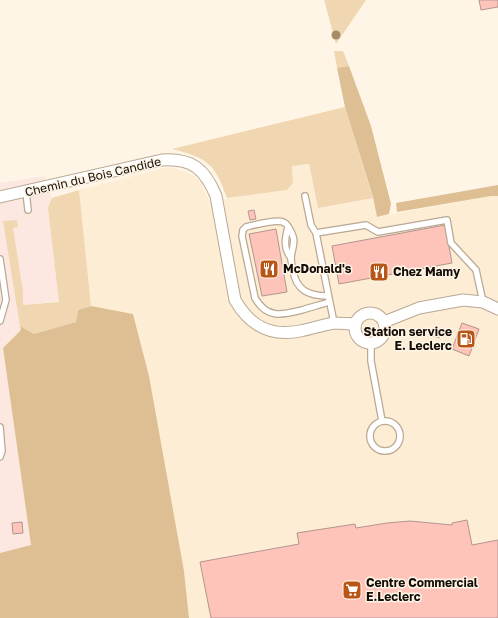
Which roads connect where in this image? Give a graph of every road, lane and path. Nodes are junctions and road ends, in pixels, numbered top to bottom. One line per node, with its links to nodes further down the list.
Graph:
1 (26, 192): 3 (street, Chemin du Bois Candide); 4 (lane); 15 (street, Chemin du Bois Candide)
2 (305, 196): 6 (lane)
3 (0, 197)
4 (28, 210)
5 (288, 227): 7 (lane); 7 (lane); 10 (lane)
6 (316, 233): 9 (lane); 11 (lane)
7 (291, 258): 9 (lane)
8 (0, 259): 13 (lane)
9 (328, 296): 10 (lane)
10 (329, 302): 15 (lane)
11 (483, 302): 12 (street); 14 (street)
12 (498, 309)
13 (0, 321)
14 (384, 322): 16 (street); 17 (street)
15 (334, 323): 16 (street, Chemin du Bois Candide)
16 (355, 324): 17 (street)
17 (371, 344): 18 (lane)
18 (382, 421): 18 (lane)
19 (0, 427): 20 (lane)
20 (0, 457)

